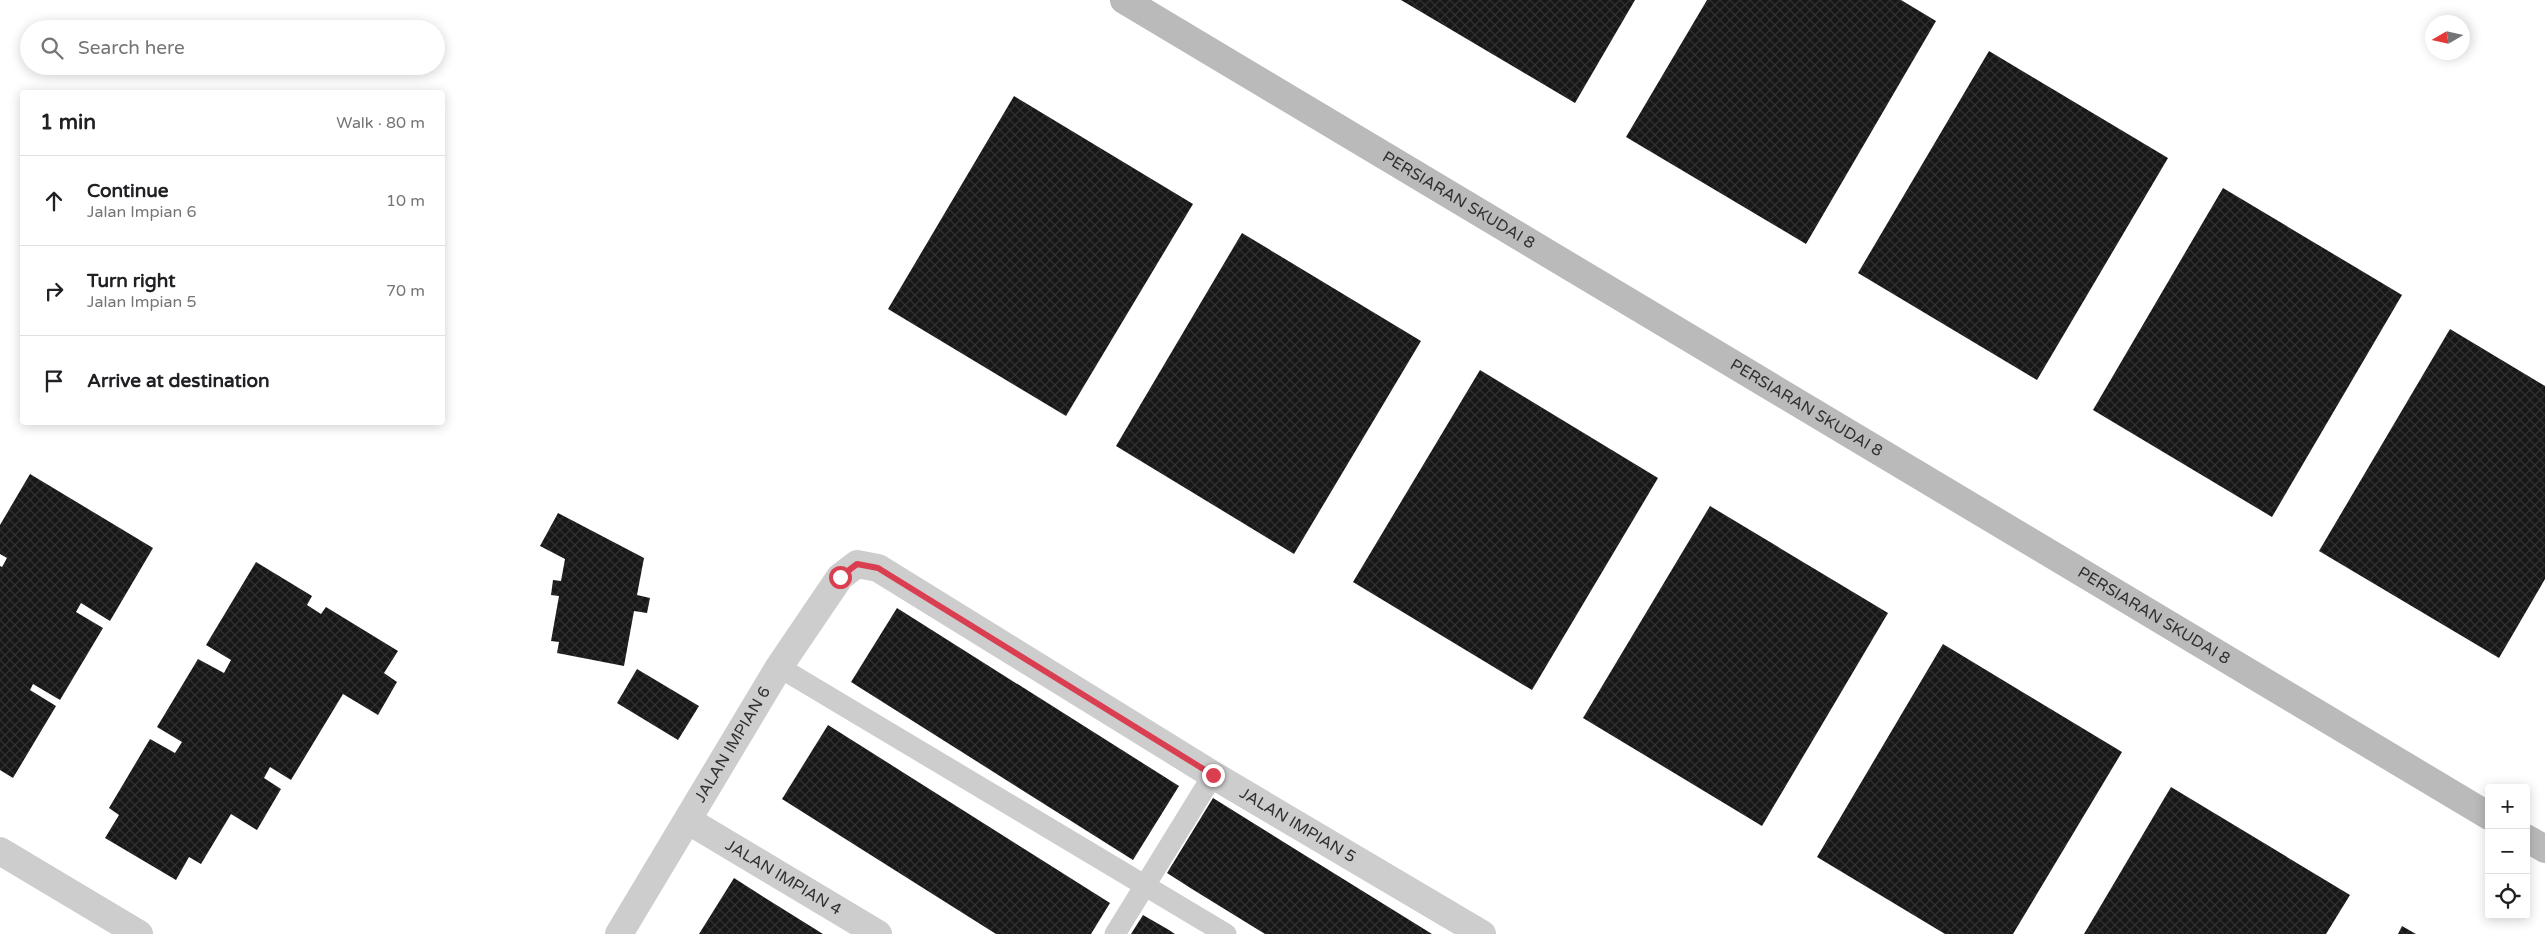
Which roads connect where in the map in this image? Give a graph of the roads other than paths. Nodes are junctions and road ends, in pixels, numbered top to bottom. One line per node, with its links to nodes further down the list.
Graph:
1 (1124, 0): 5 (street, PERSIARAN SKUDAI 8)
2 (857, 564): 3 (street, JALAN IMPIAN 6); 4 (street, JALAN IMPIAN 5)
3 (779, 667): 6 (street, JALAN IMPIAN 6); 10 (lane)
4 (1213, 775): 10 (lane); 16 (street, JALAN IMPIAN 5)
5 (2485, 814)
6 (689, 821): 12 (street, JALAN IMPIAN 6); 13 (street, JALAN IMPIAN 4)
7 (2530, 840): 8 (street)
8 (2545, 849)
9 (0, 851): 11 (street)
10 (1145, 886): 14 (lane); 15 (lane)
11 (139, 934)
12 (619, 934)
13 (878, 934)
14 (1115, 934)
15 (1226, 934)
16 (1482, 934)

